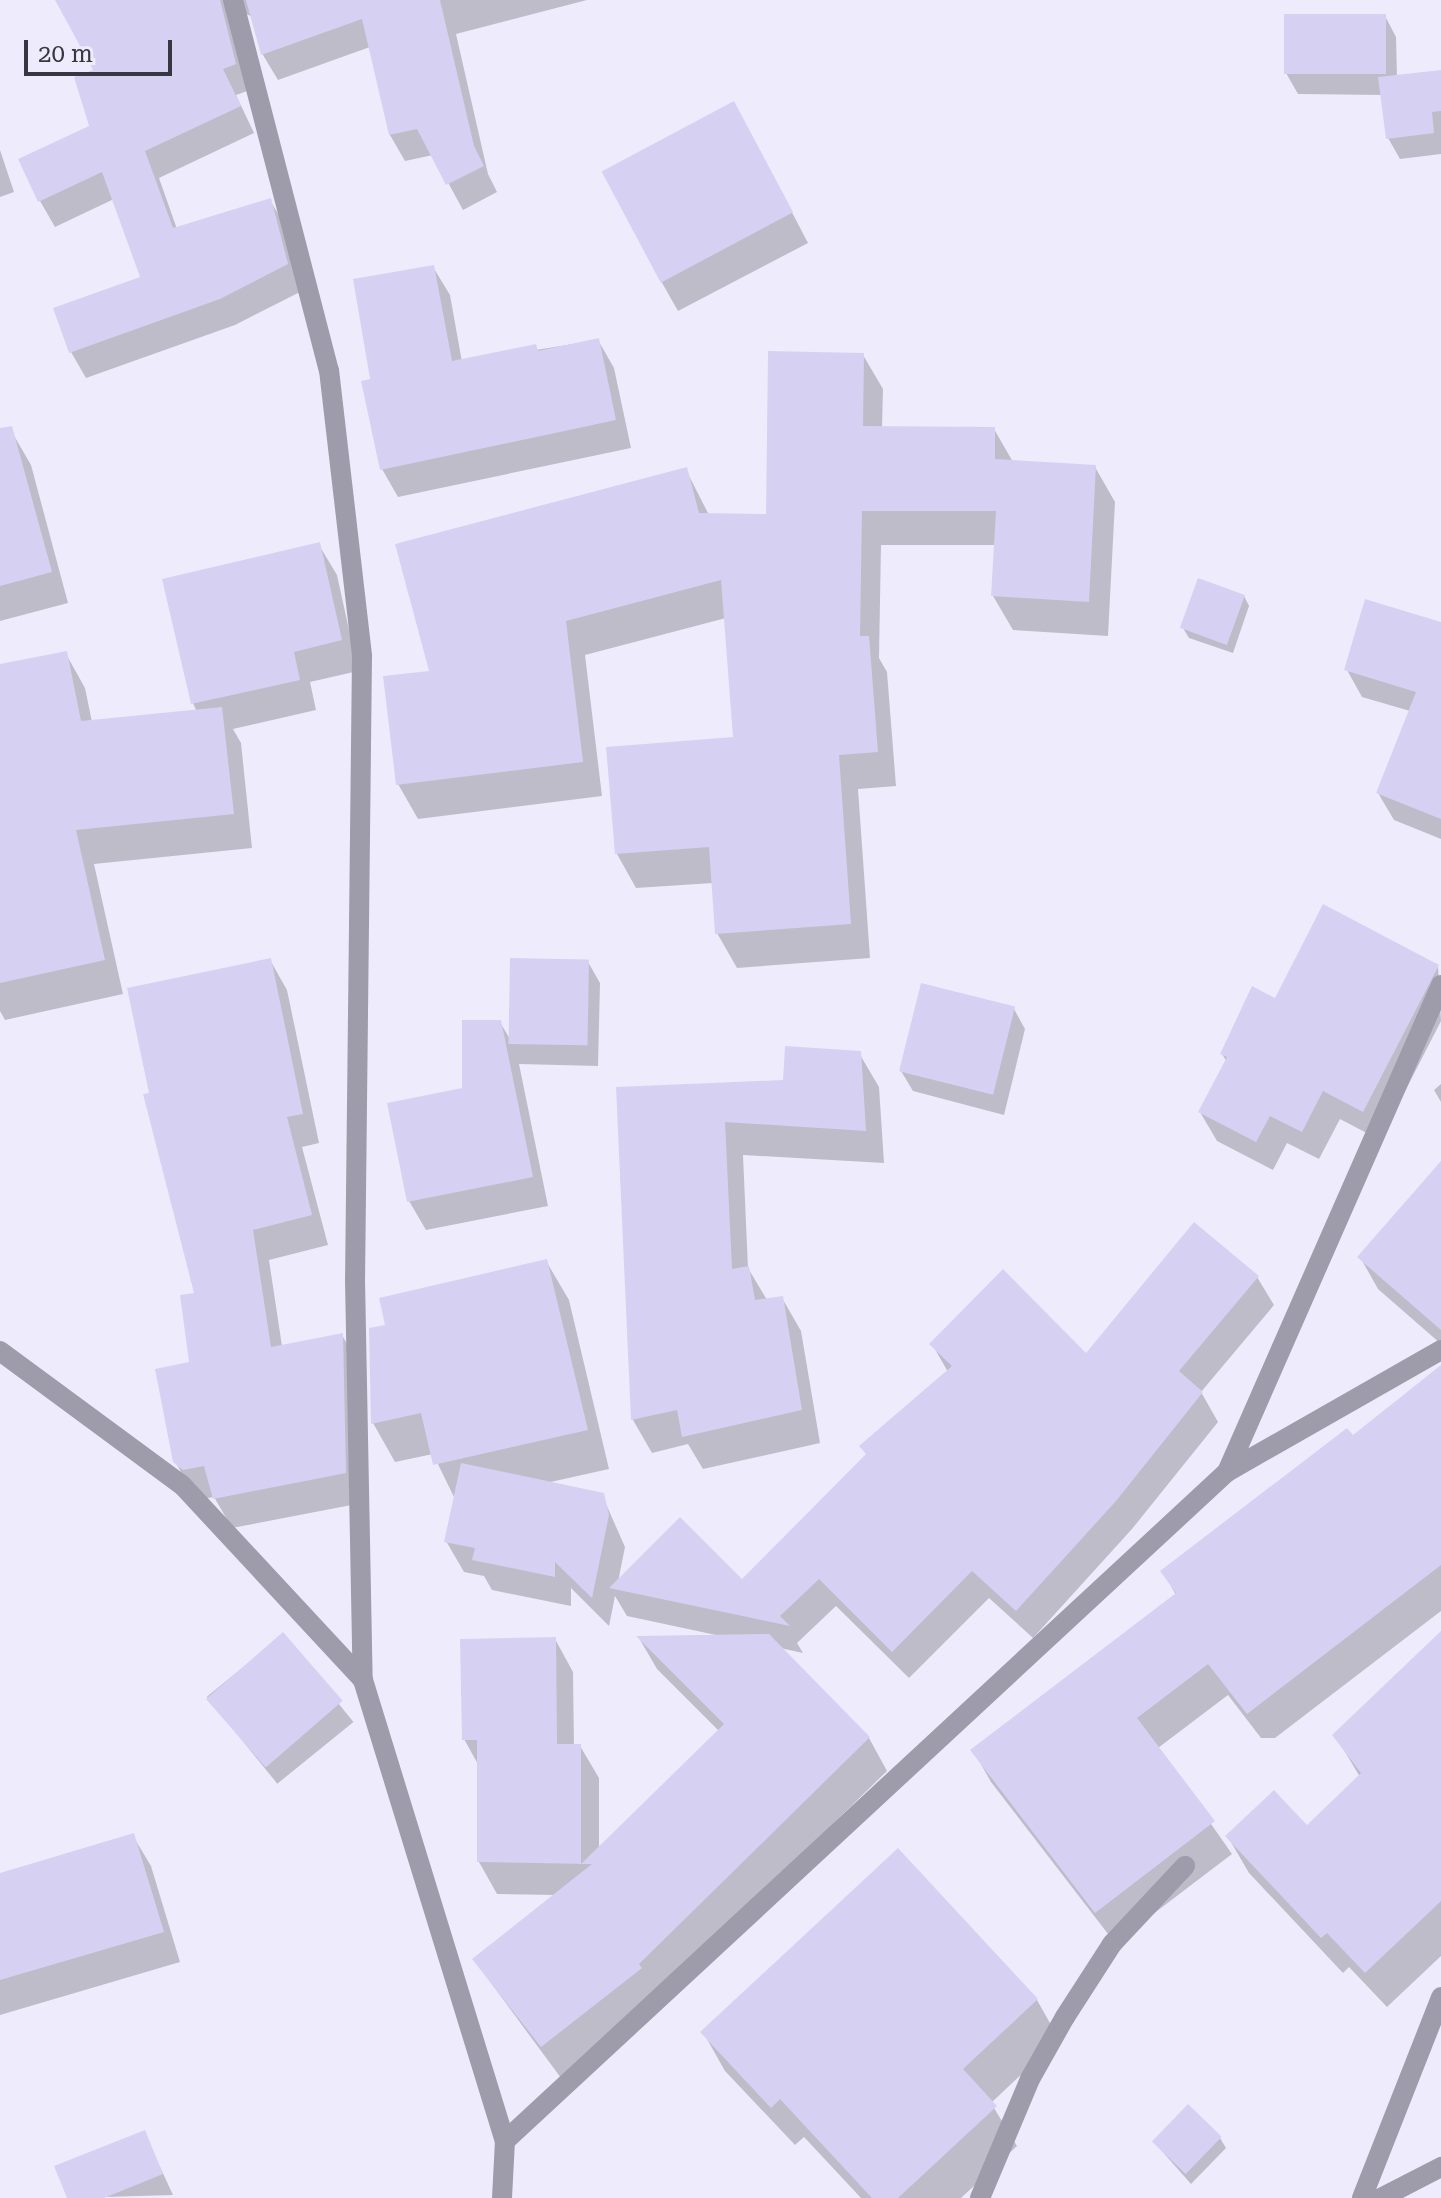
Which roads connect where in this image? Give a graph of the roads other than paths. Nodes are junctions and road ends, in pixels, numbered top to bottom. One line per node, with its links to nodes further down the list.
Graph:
1 (233, 0): 6 (street)
2 (1441, 985): 5 (street)
3 (1441, 1350): 5 (street)
4 (0, 1351): 6 (street)
5 (1227, 1472): 9 (street)
6 (363, 1680): 9 (street)
7 (1185, 1866): 12 (street)
8 (1441, 1997): 13 (street)
9 (505, 2141): 11 (street)
10 (1441, 2167): 14 (street)
11 (502, 2198)
12 (980, 2198)
13 (1362, 2198)
14 (1381, 2198)

